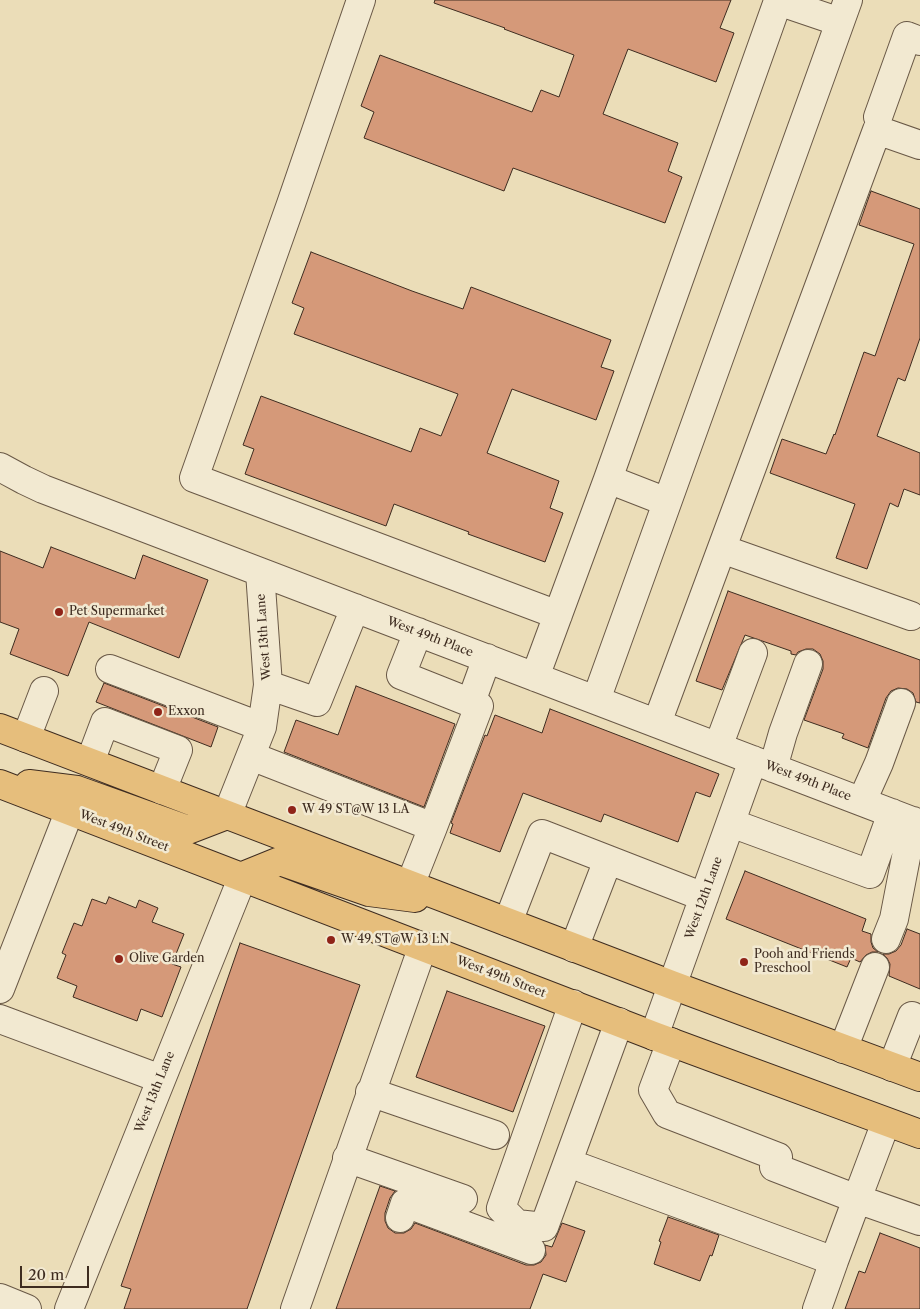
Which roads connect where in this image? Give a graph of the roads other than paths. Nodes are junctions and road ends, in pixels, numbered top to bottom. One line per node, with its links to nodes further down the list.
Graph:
1 (361, 0): 13 (street)
2 (777, 0): 3 (street); 8 (street)
3 (844, 11): 9 (street)
4 (920, 41): 5 (street)
5 (878, 117)
6 (920, 145): 10 (street)
7 (0, 467): 11 (street, West 49th Place)
8 (608, 479): 9 (street); 13 (street)
9 (667, 502): 23 (street)
10 (722, 549): 14 (street); 26 (street)
11 (260, 572): 12 (street, West 49th Place); 21 (street, West 13th Lane)
12 (355, 608): 15 (street, West 49th Place); 21 (street)
13 (558, 615): 20 (street)
14 (911, 616)
15 (418, 632): 17 (street, West 49th Place); 24 (street)
16 (753, 653): 30 (street)
17 (487, 658): 20 (street, West 49th Place); 24 (street)
18 (808, 664): 33 (street, West 12th Lane)
19 (110, 669): 27 (street)
20 (535, 677): 23 (street, West 49th Place)
21 (268, 685): 27 (street, West 13th Lane)
22 (44, 692): 29 (street)
23 (596, 700): 26 (street, West 49th Place)
24 (471, 702): 41 (street)
25 (901, 703): 36 (street)
26 (656, 723): 30 (street, West 49th Place)
27 (262, 727): 31 (street, West 13th Lane)
28 (0, 728): 29 (main road)
29 (26, 738): 32 (main road)
30 (718, 747): 33 (street, West 49th Place)
31 (251, 756): 38 (street, West 13th Lane); 41 (street)
32 (90, 762): 35 (main road); 35 (street)
33 (763, 764): 36 (street, West 49th Place); 40 (street, West 12th Lane)
34 (0, 782): 37 (main road, West 49th Street); 38 (main road)
35 (162, 790): 38 (main road)
36 (862, 801): 39 (street, West 49th Place)
37 (70, 810): 43 (main road, West 49th Street); 53 (street)
38 (227, 814): 44 (main road)
39 (908, 819): 40 (street); 48 (street)
40 (731, 822): 45 (street, West 12th Lane)
41 (433, 827): 44 (street)
42 (608, 860): 45 (street); 47 (street); 50 (street)
43 (243, 876): 46 (main road); 49 (main road, West 49th Street); 62 (street, West 13th Lane)
44 (410, 885): 46 (main road)
45 (704, 897): 52 (street, West 12th Lane)
46 (461, 904): 47 (main road)
47 (508, 922): 50 (main road)
48 (886, 939)
49 (422, 946): 54 (main road, West 49th Street); 63 (street)
50 (574, 948): 52 (main road)
51 (875, 967): 59 (street)
52 (672, 986): 58 (street, West 12th Lane); 59 (main road)
53 (0, 989)
54 (573, 1004): 57 (main road, West 49th Street); 57 (street)
55 (912, 1016): 60 (street)
56 (0, 1019): 62 (street)
57 (619, 1022): 58 (main road, West 49th Street)
58 (662, 1039): 64 (main road, West 49th Street); 70 (street, West 12th Lane)
59 (843, 1049): 60 (main road)
60 (892, 1067): 61 (main road)
61 (920, 1077)
62 (160, 1079): 77 (street, West 13th Lane)
63 (370, 1092): 65 (street); 67 (street)
64 (886, 1122): 66 (main road, West 49th Street); 70 (street)
65 (495, 1134)
66 (920, 1134)
67 (348, 1158): 69 (street); 78 (street)
68 (582, 1168): 74 (street)
69 (464, 1199)
70 (857, 1199): 72 (street); 74 (street)
71 (400, 1218): 73 (street)
72 (920, 1221)
73 (531, 1250)
74 (834, 1260): 79 (street)
75 (0, 1298): 76 (street)
76 (27, 1309)
77 (69, 1309)
78 (295, 1309)
79 (817, 1309)

